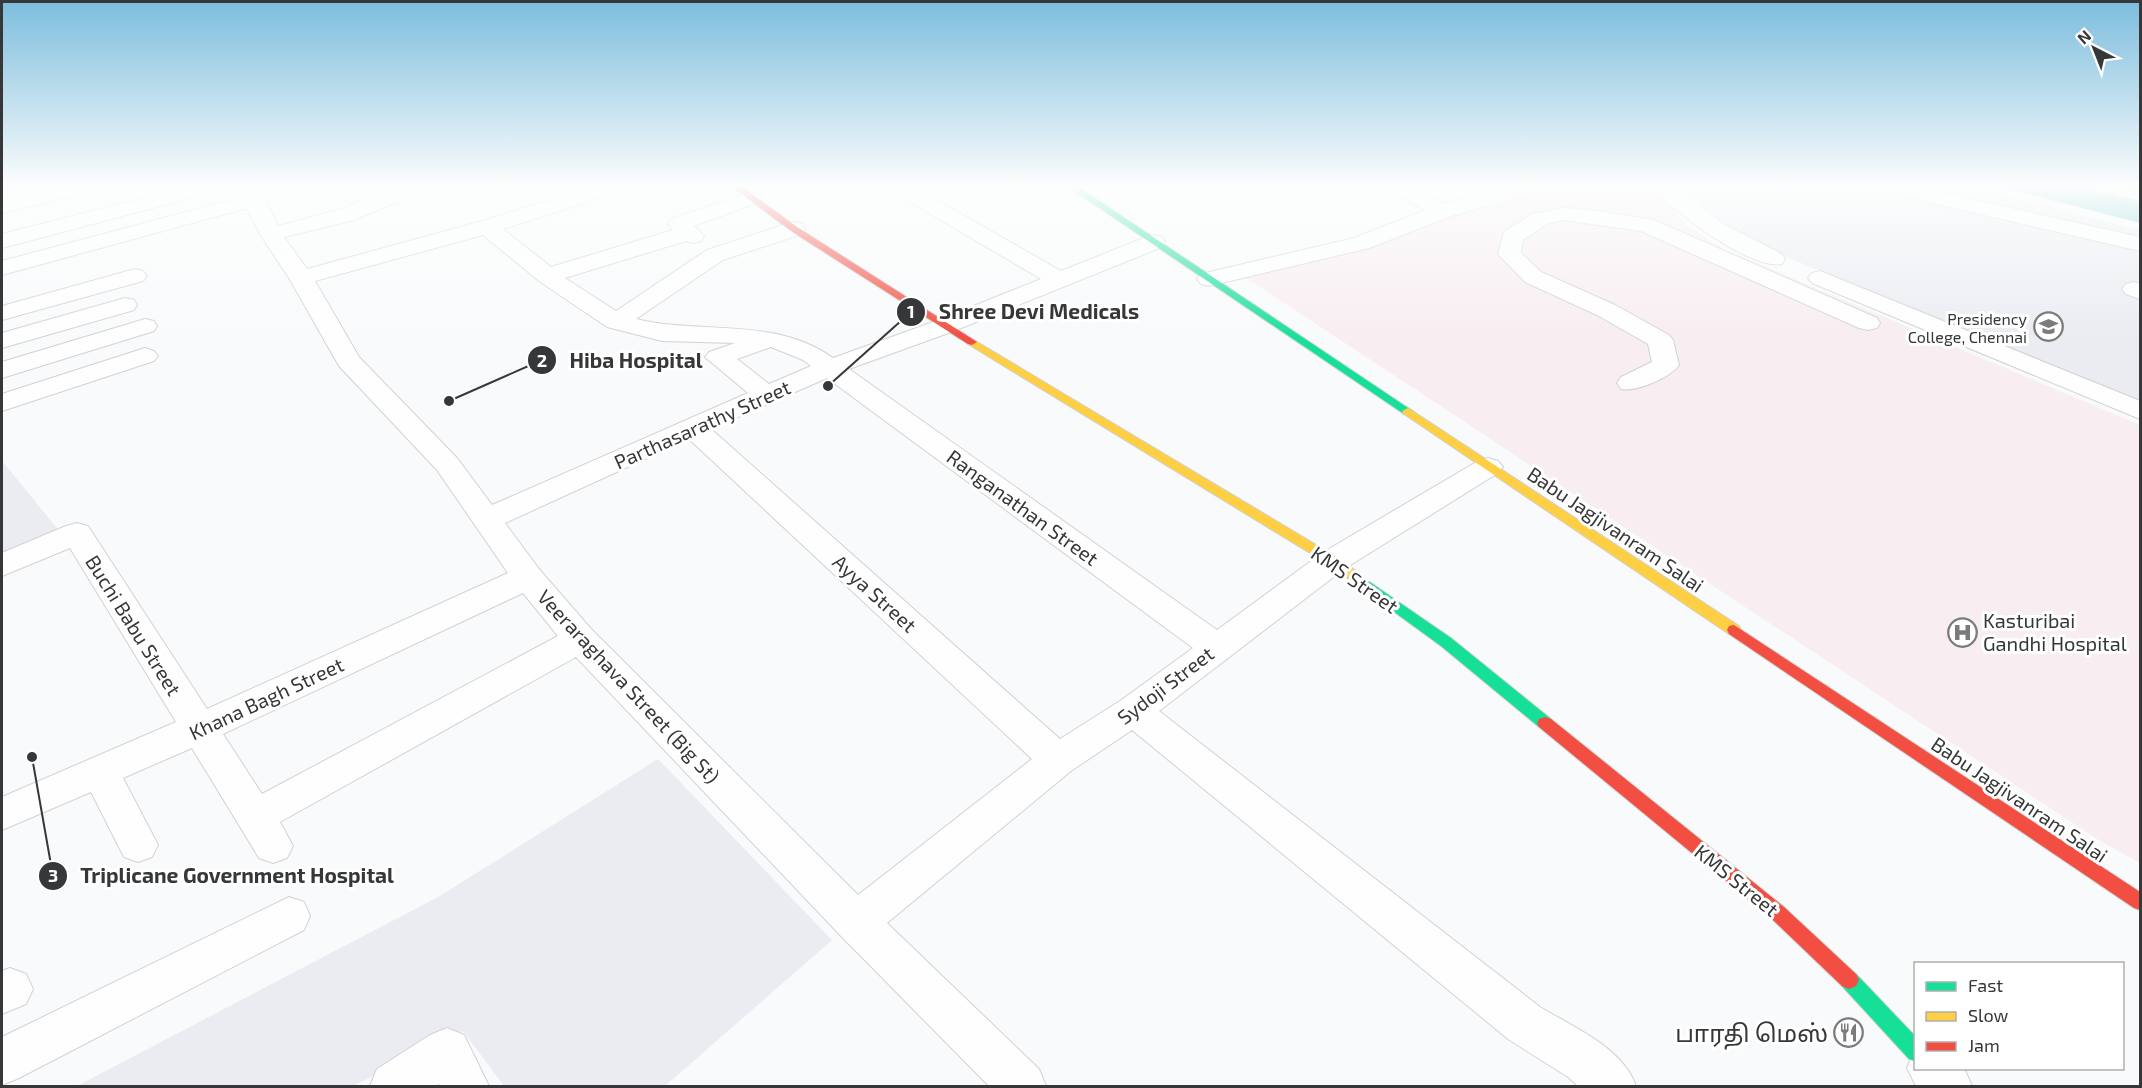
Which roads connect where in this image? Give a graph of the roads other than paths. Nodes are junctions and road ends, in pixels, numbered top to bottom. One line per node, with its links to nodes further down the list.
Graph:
1 (18, 237): 16 (street)
2 (106, 237): 19 (street)
3 (273, 237): 22 (street, Veeraraghava Street (Big St))
4 (451, 237): 22 (street)
5 (499, 237): 21 (street)
6 (686, 237): 21 (street)
7 (770, 237): 27 (street)
8 (806, 237): 30 (street, KMS Street)
9 (985, 237): 24 (street)
10 (1146, 237): 17 (street, Babu Jagjivanram Salai)
11 (1377, 237): 23 (street)
12 (1512, 237): 36 (street)
13 (1673, 237): 28 (street)
14 (1729, 237): 39 (street)
15 (2108, 237): 18 (street)
16 (2, 241)
17 (1154, 242): 23 (street, Babu Jagjivanram Salai); 24 (street, Parthasarathy Street)
18 (2140, 244)
19 (2, 268)
20 (135, 276): 26 (street)
21 (547, 276): 27 (street)
22 (301, 278): 42 (street, Veeraraghava Street (Big St))
23 (1209, 279): 41 (street, Babu Jagjivanram Salai)
24 (1061, 281): 30 (street, Parthasarathy Street)
25 (125, 305): 32 (street)
26 (2, 313)
27 (616, 322): 31 (street, Ranganathan Street)
28 (1868, 323)
29 (146, 326): 35 (street)
30 (945, 326): 34 (street, Parthasarathy Street); 43 (street, KMS Street)
31 (773, 339): 34 (street, Ranganathan Street); 37 (street)
32 (2, 341)
33 (145, 356): 38 (street)
34 (831, 367): 37 (street, Parthasarathy Street); 47 (street, Ranganathan Street)
35 (2, 370)
36 (1630, 383)
37 (767, 395): 40 (street, Parthasarathy Street)
38 (2, 403)
39 (2140, 411)
40 (692, 427): 42 (street, Parthasarathy Street); 50 (street, Ayya Street)
41 (1488, 467): 43 (street, Sydoji Street); 54 (street, Babu Jagjivanram Salai)
42 (488, 519): 45 (street, Veeraraghava Street (Big St))
43 (1333, 561): 47 (street, Sydoji Street); 57 (street, KMS Street)
44 (2, 565): 49 (street, Buchi Babu Street)
45 (528, 577): 46 (street, Veeraraghava Street (Big St)); 49 (street, Khana Bagh Street)
46 (580, 639): 49 (street, Buchi Babu Street); 56 (street, Veeraraghava Street (Big St))
47 (1216, 647): 48 (street, Sydoji Street)
48 (1133, 711): 50 (street, Sydoji Street); 63 (street)
49 (200, 728): 51 (street, Khana Bagh Street)
50 (1058, 760): 56 (street, Sydoji Street)
51 (100, 771): 52 (street, Khana Bagh Street); 53 (street)
52 (2, 814)
53 (138, 845)
54 (2140, 902)
55 (289, 916): 58 (street)
56 (856, 922): 62 (street, Veeraraghava Street (Big St))
57 (1914, 1050)
58 (2, 1062)
59 (1933, 1070): 64 (street)
60 (394, 1086): 61 (street)
61 (465, 1086)
62 (1022, 1086)
63 (1612, 1086)
64 (1948, 1086)

